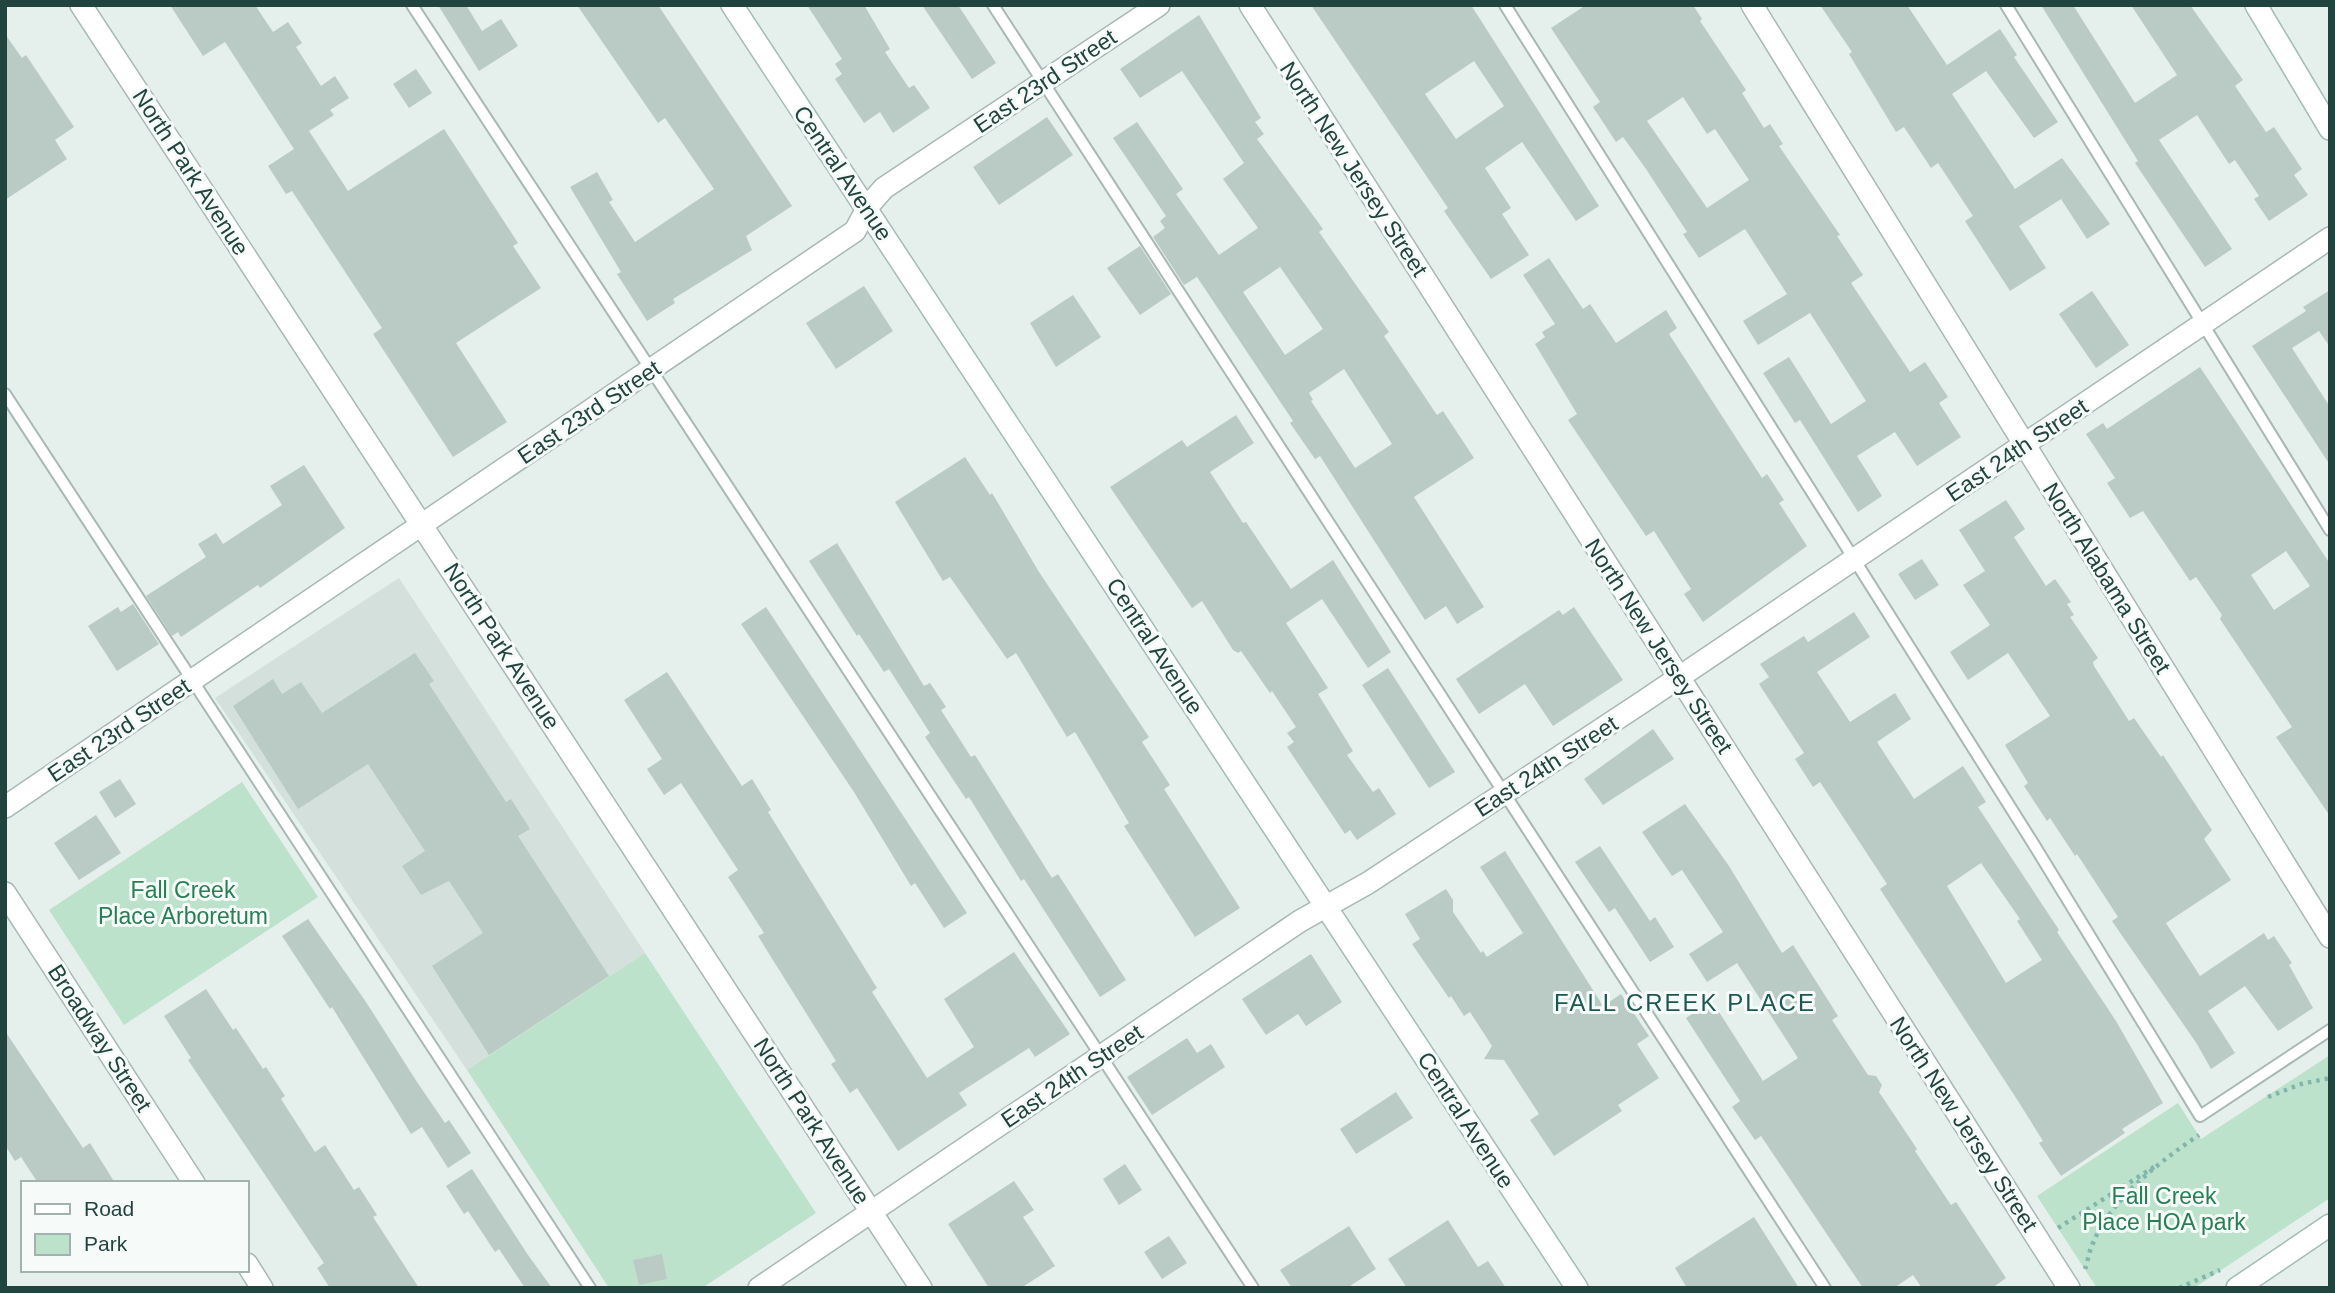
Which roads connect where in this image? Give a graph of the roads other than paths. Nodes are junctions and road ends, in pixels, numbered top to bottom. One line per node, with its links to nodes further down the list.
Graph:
1 (81, 5): 19 (street, North Park Avenue)
2 (412, 5): 16 (lane)
3 (732, 5): 13 (street, Central Avenue)
4 (993, 5): 11 (lane)
5 (1159, 5): 11 (street, East 23rd Street)
6 (1250, 5): 22 (street, North New Jersey Street)
7 (1505, 5): 21 (lane)
8 (1752, 5): 18 (street, North Alabama Street)
9 (2006, 5): 15 (lane)
10 (2256, 5): 12 (street)
11 (1042, 83): 13 (street, East 23rd Street); 24 (lane)
12 (2330, 129)
13 (867, 211): 16 (street, East 23rd Street); 27 (street, Central Avenue)
14 (2330, 238): 15 (street, East 24th Street)
15 (2202, 324): 18 (street, East 24th Street); 20 (lane)
16 (650, 370): 19 (street, East 23rd Street); 30 (lane)
17 (5, 394): 23 (lane)
18 (2025, 444): 21 (street, East 24th Street); 28 (street, North Alabama Street)
19 (423, 526): 23 (street, East 23rd Street); 32 (street, North Park Avenue)
20 (2330, 530)
21 (1854, 560): 22 (street, East 24th Street); 29 (lane)
22 (1679, 678): 24 (street, East 24th Street); 35 (street, North New Jersey Street)
23 (192, 681): 25 (street, East 23rd Street); 37 (lane)
24 (1503, 794): 27 (street, East 24th Street); 42 (lane)
25 (5, 807)
26 (5, 893): 31 (street, Broadway Street)
27 (1327, 906): 30 (street, East 24th Street); 41 (street, Central Avenue)
28 (2330, 937)
29 (2330, 1030)
30 (1101, 1056): 32 (street, East 24th Street); 40 (lane)
31 (193, 1181)
32 (871, 1212): 38 (street, East 24th Street); 39 (street, North Park Avenue)
33 (2330, 1225): 43 (street)
34 (248, 1266): 36 (street)
35 (2077, 1282)
36 (262, 1288)
37 (590, 1288)
38 (760, 1288)
39 (921, 1288)
40 (1253, 1288)
41 (1577, 1288)
42 (1825, 1288)
43 (2237, 1288)

